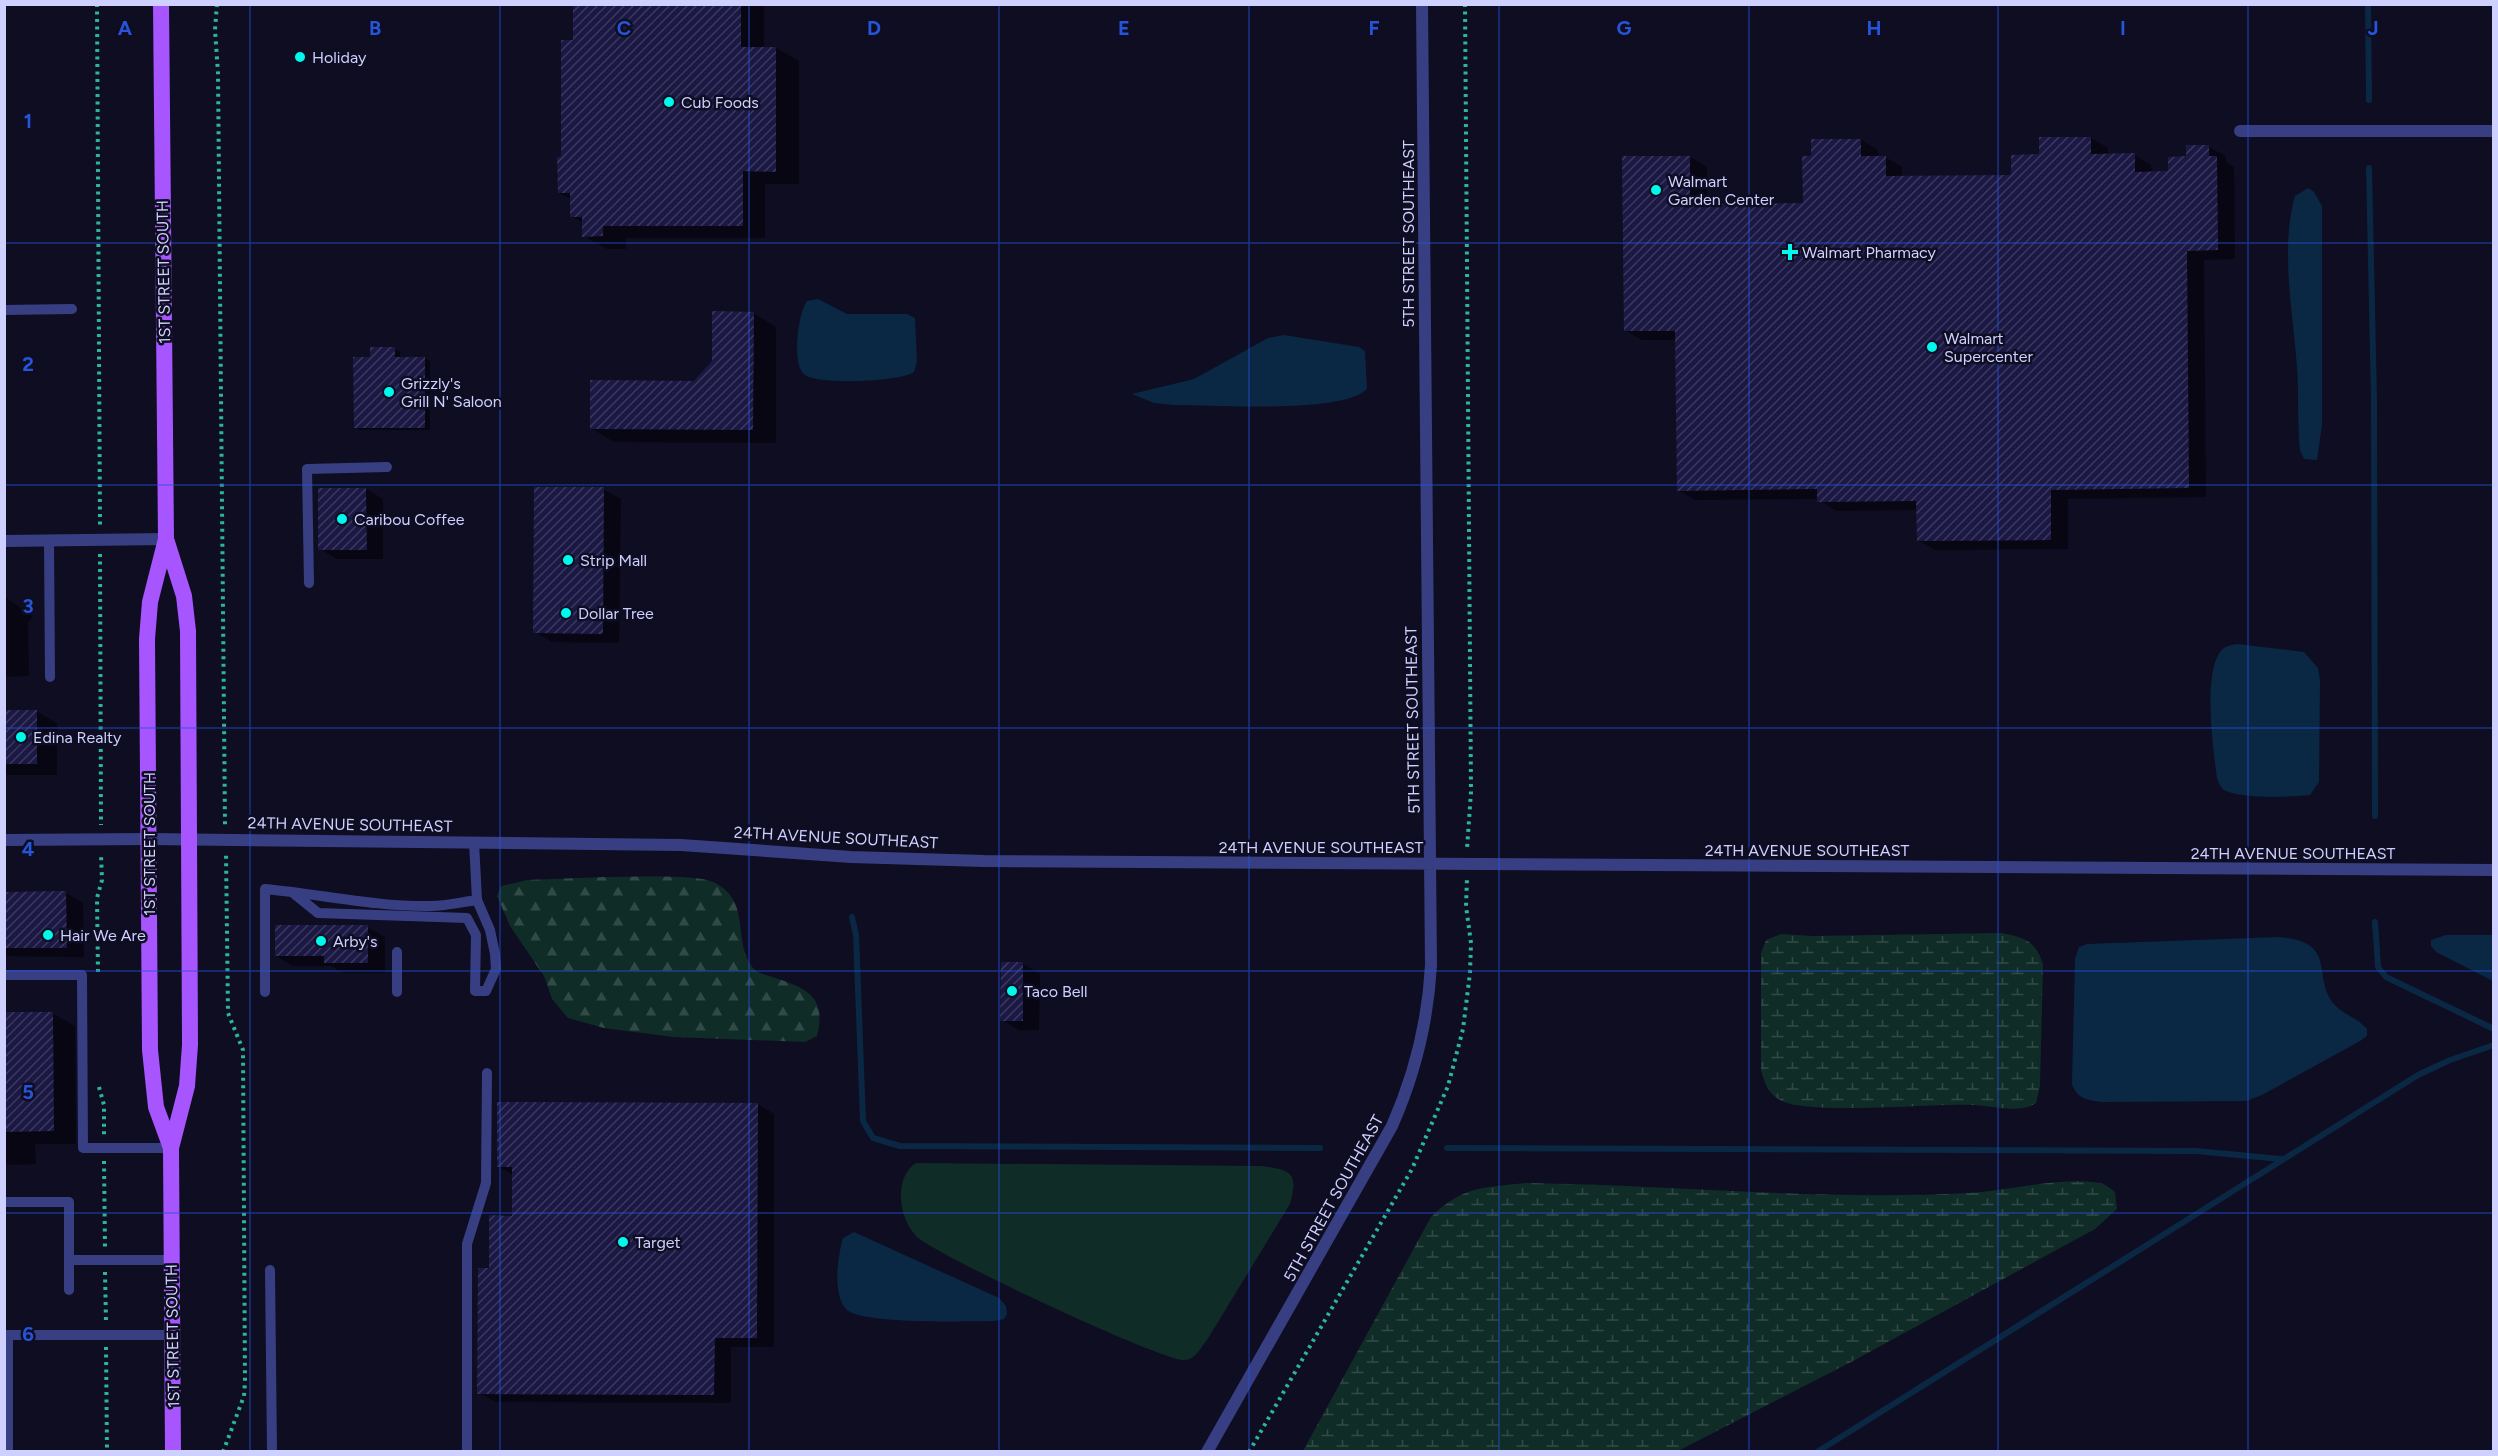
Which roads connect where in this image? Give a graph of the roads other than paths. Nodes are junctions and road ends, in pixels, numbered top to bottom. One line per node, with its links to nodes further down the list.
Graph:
1 (161, 4): 8 (main road, 1ST STREET SOUTH)
2 (1422, 4): 17 (street, 5TH STREET SOUTHEAST)
3 (2240, 131): 4 (street)
4 (2493, 131)
5 (72, 309): 6 (lane)
6 (4, 310)
7 (387, 467): 11 (lane)
8 (166, 539): 10 (street); 13 (main road, 1ST STREET SOUTH); 14 (main road, 1ST STREET SOUTH)
9 (4, 541): 10 (street)
10 (49, 541): 12 (lane)
11 (309, 583)
12 (50, 677)
13 (189, 838): 14 (street, 24TH AVENUE SOUTHEAST); 16 (street, 24TH AVENUE SOUTHEAST); 28 (main road, 1ST STREET SOUTH)
14 (149, 839): 15 (street, 24TH AVENUE SOUTHEAST); 28 (main road, 1ST STREET SOUTH)
15 (4, 840)
16 (474, 842): 17 (street, 24TH AVENUE SOUTHEAST); 20 (lane)
17 (1430, 865): 18 (street, 24TH AVENUE SOUTHEAST); 39 (street, 5TH STREET SOUTHEAST)
18 (2493, 870)
19 (292, 892): 20 (lane); 22 (lane); 25 (lane)
20 (477, 900): 23 (lane)
21 (397, 952): 26 (lane)
22 (476, 952): 23 (lane); 23 (lane)
23 (495, 954)
24 (4, 975): 28 (lane)
25 (266, 992)
26 (397, 992)
27 (487, 1073): 38 (lane)
28 (171, 1148): 31 (main road, 1ST STREET SOUTH)
29 (4, 1202): 30 (lane)
30 (69, 1260): 31 (lane); 33 (lane)
31 (171, 1260): 34 (main road, 1ST STREET SOUTH)
32 (270, 1270): 37 (lane)
33 (69, 1290)
34 (172, 1335): 35 (lane); 36 (main road, 1ST STREET SOUTH)
35 (8, 1452)
36 (173, 1452)
37 (272, 1452)
38 (467, 1452)
39 (1207, 1452)

